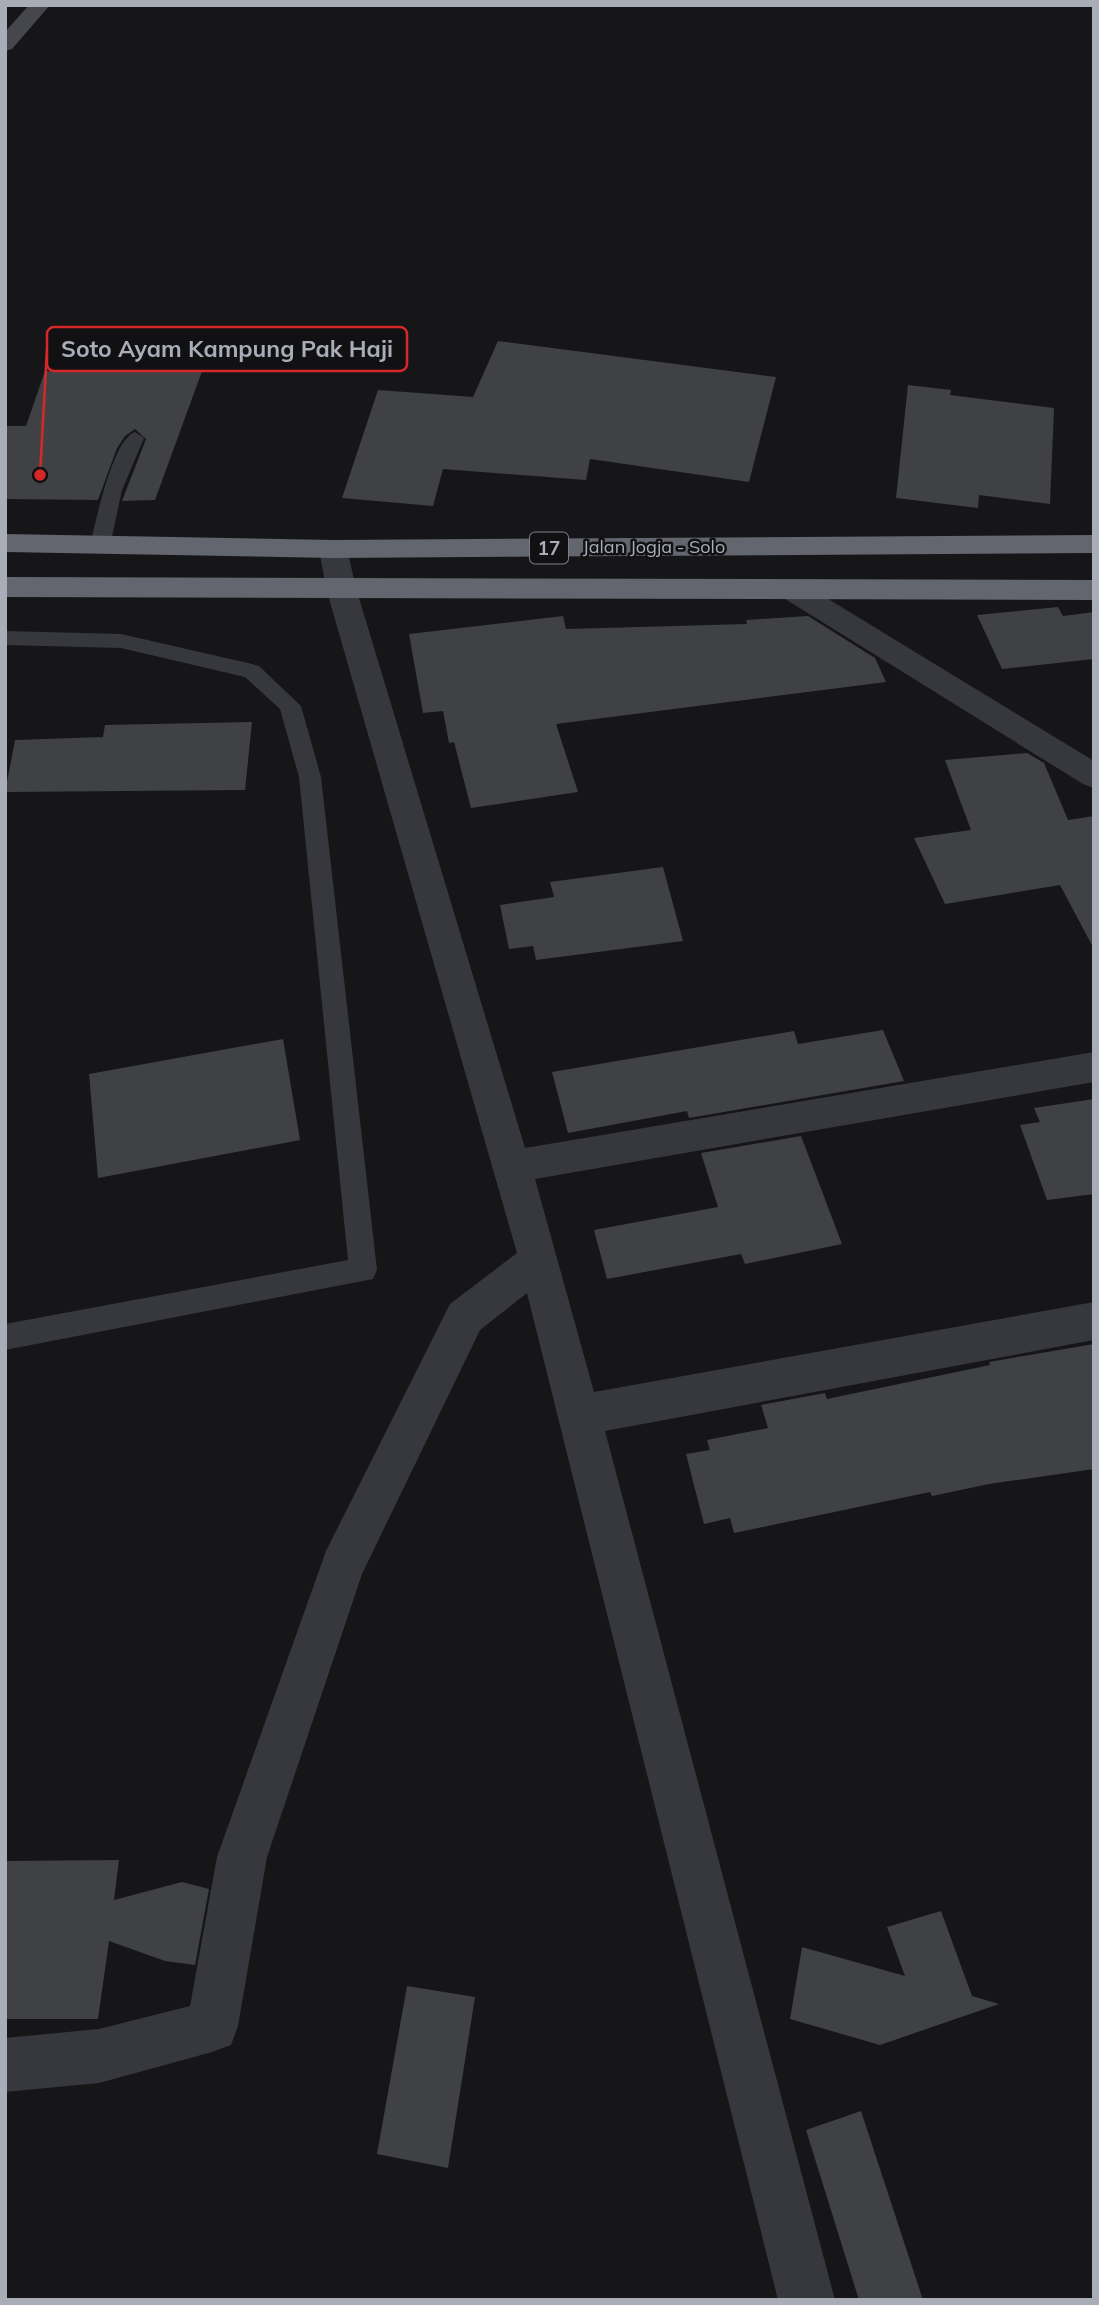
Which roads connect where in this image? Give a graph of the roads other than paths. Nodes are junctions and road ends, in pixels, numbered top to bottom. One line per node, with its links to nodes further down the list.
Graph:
1 (40, 5): 2 (main road)
2 (5, 45)
3 (135, 438): 6 (lane)
4 (5, 543): 6 (highway, Jalan Jogja - Solo / 17)
5 (1094, 544): 7 (highway, Jalan Jogja - Solo / 17)
6 (100, 546): 7 (highway, Jalan Jogja - Solo / 17)
7 (337, 568): 8 (highway, Jalan Jogja - Solo / 17); 9 (highway, Jalan Jogja - Solo / 17); 14 (street)
8 (5, 587)
9 (792, 590): 10 (highway, Jalan Jogja - Solo / 17); 12 (street)
10 (1094, 590)
11 (5, 638): 17 (lane)
12 (1094, 776)
13 (1094, 1067): 14 (street)
14 (510, 1167): 15 (street)
15 (539, 1260): 18 (street); 19 (street)
16 (1094, 1321): 18 (street)
17 (5, 1336)
18 (581, 1415): 20 (street)
19 (5, 2065)
20 (807, 2300)

